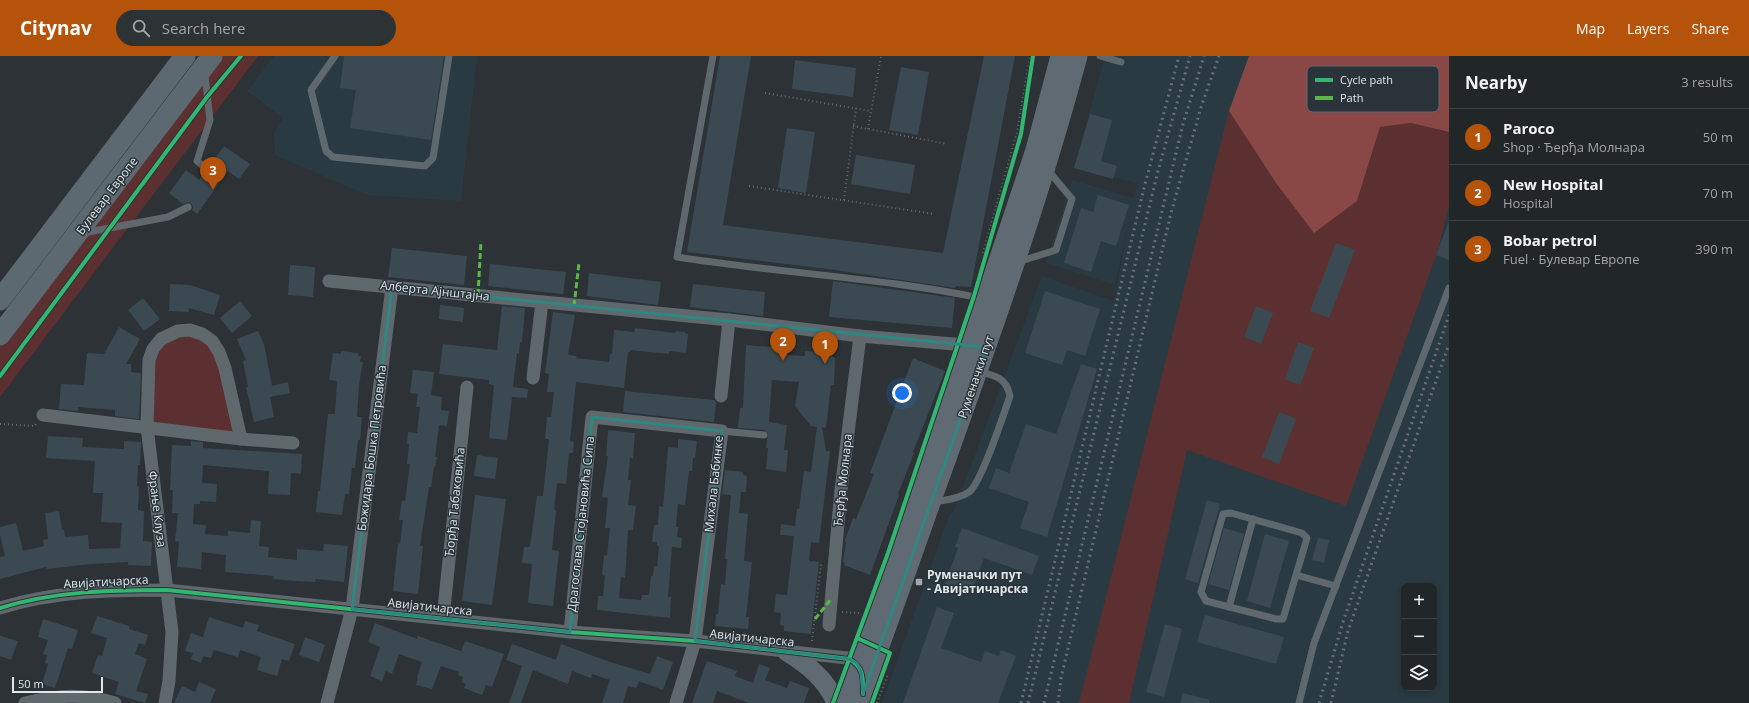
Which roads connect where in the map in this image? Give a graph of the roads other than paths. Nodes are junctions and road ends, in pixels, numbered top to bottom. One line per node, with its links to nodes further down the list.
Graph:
1 (184, 56): 19 (main road, Булевар Европе)
2 (335, 56): 3 (lane)
3 (449, 56)
4 (713, 56): 18 (lane)
5 (1060, 56): 18 (main road, Руменачки пут)
6 (1078, 56): 10 (main road, Руменачки пут)
7 (1100, 56): 9 (lane)
8 (211, 57): 11 (lane); 13 (main road, Булевар Европе)
9 (1122, 62)
10 (1046, 168): 14 (main road, Руменачки пут); 14 (lane)
11 (207, 169)
12 (188, 207): 13 (lane)
13 (77, 234): 22 (main road, Булевар Европе)
14 (1016, 263): 24 (main road, Руменачки пут)
15 (328, 281): 16 (street, Алберта Ајнштајна)
16 (392, 287): 20 (street, Алберта Ајнштајна); 43 (street, Божидара Бошка Петровића)
17 (1449, 288): 39 (lane)
18 (986, 299): 24 (main road, Руменачки пут)
19 (0, 300)
20 (542, 302): 21 (street, Алберта Ајнштајна); 26 (street)
21 (729, 320): 23 (street, Алберта Ајнштајна); 28 (street)
22 (0, 335)
23 (860, 336): 24 (street, Алберта Ајнштајна); 45 (street, Ђерђа Молнара)
24 (978, 346): 25 (main road, Руменачки пут); 49 (main road, Руменачки пут)
25 (978, 371): 36 (main road, Руменачки пут); 36 (lane)
26 (533, 378)
27 (467, 387): 44 (street, Ђорђа Табаковића)
28 (721, 396)
29 (43, 415): 31 (street)
30 (592, 417): 32 (street, Михала Бабинке); 46 (street, Драгослава Стојановића Сипа)
31 (147, 427): 34 (street); 34 (street, Фрање Клуза); 40 (street, Фрање Клуза)
32 (722, 431): 33 (lane); 47 (street, Михала Бабинке)
33 (764, 435)
34 (241, 439): 35 (street)
35 (293, 443)
36 (931, 502): 50 (main road, Руменачки пут)
37 (1253, 519): 38 (lane); 41 (lane); 41 (lane)
38 (1296, 575): 39 (lane); 41 (lane)
39 (1336, 586): 58 (lane)
40 (167, 590): 42 (street, Авијатичарска); 43 (street, Авијатичарска); 53 (street, Фрање Клуза)
41 (1229, 607)
42 (0, 608)
43 (352, 609): 44 (street, Авијатичарска); 54 (street, Божидара Бошка Петровића)
44 (443, 618): 46 (street, Авијатичарска)
45 (829, 625)
46 (570, 632): 47 (street, Авијатичарска)
47 (695, 641): 48 (street, Авијатичарска); 55 (street, Михала Бабинке)
48 (787, 652): 49 (street, Авијатичарска); 56 (main road)
49 (857, 664): 50 (street); 57 (main road, Руменачки пут)
50 (865, 700)
51 (25, 703): 52 (street)
52 (114, 703)
53 (165, 703)
54 (327, 703)
55 (676, 703)
56 (836, 703)
57 (842, 703)
58 (1300, 703)

